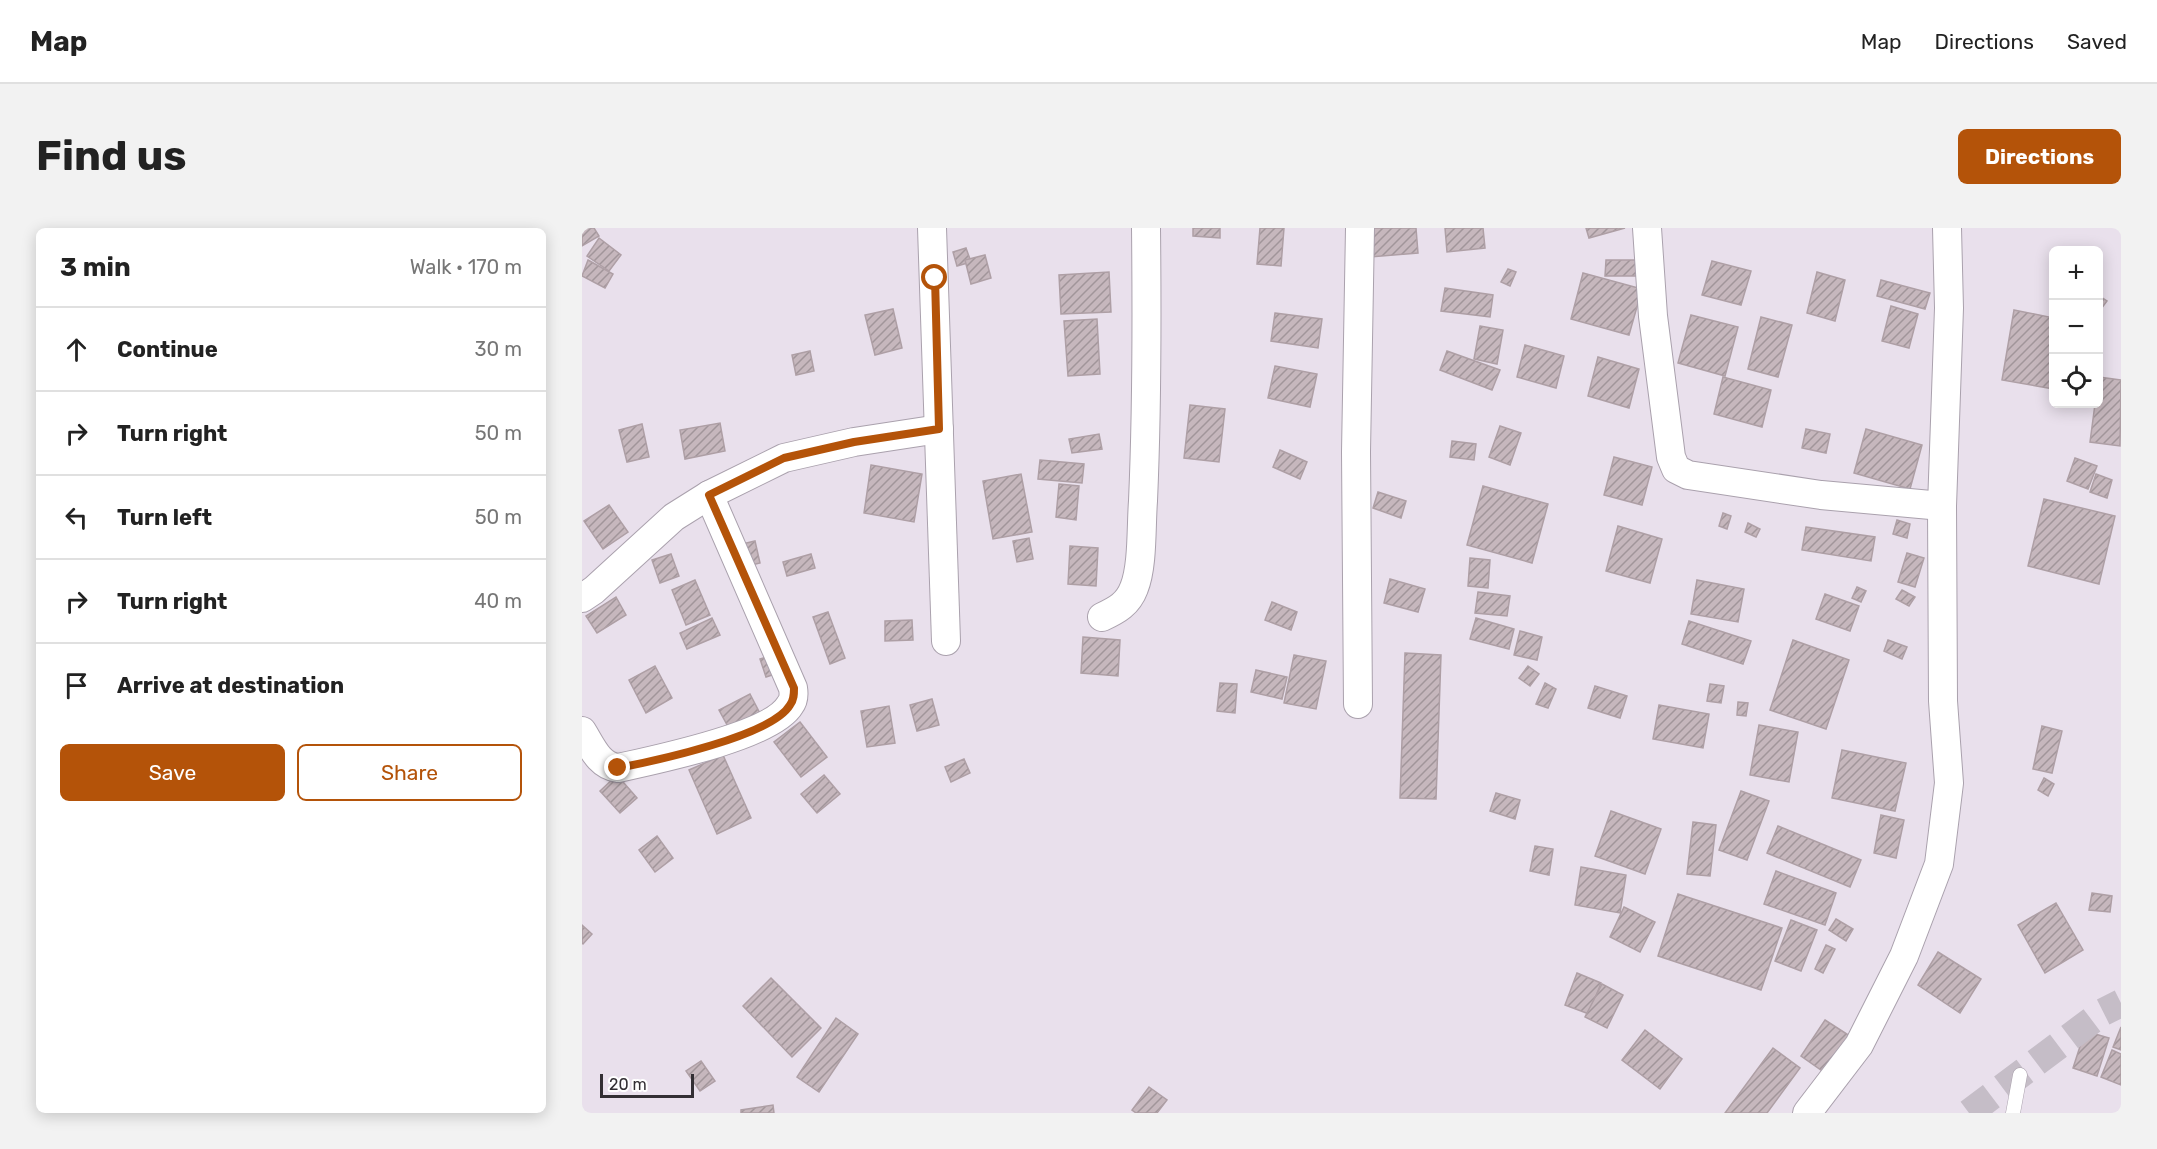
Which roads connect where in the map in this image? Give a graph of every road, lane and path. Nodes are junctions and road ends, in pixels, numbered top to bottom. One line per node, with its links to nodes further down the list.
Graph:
1 (932, 228): 6 (street)
2 (1146, 228): 10 (street)
3 (1360, 228): 12 (street)
4 (1647, 228): 8 (street)
5 (1947, 228): 8 (street)
6 (939, 429): 7 (street); 11 (street)
7 (709, 495): 9 (street); 13 (street)
8 (1942, 506): 15 (street)
9 (582, 598)
10 (1102, 617)
11 (946, 641)
12 (1358, 704)
13 (582, 731)
14 (2019, 1075): 16 (lane)
15 (1807, 1113)
16 (2013, 1113)

